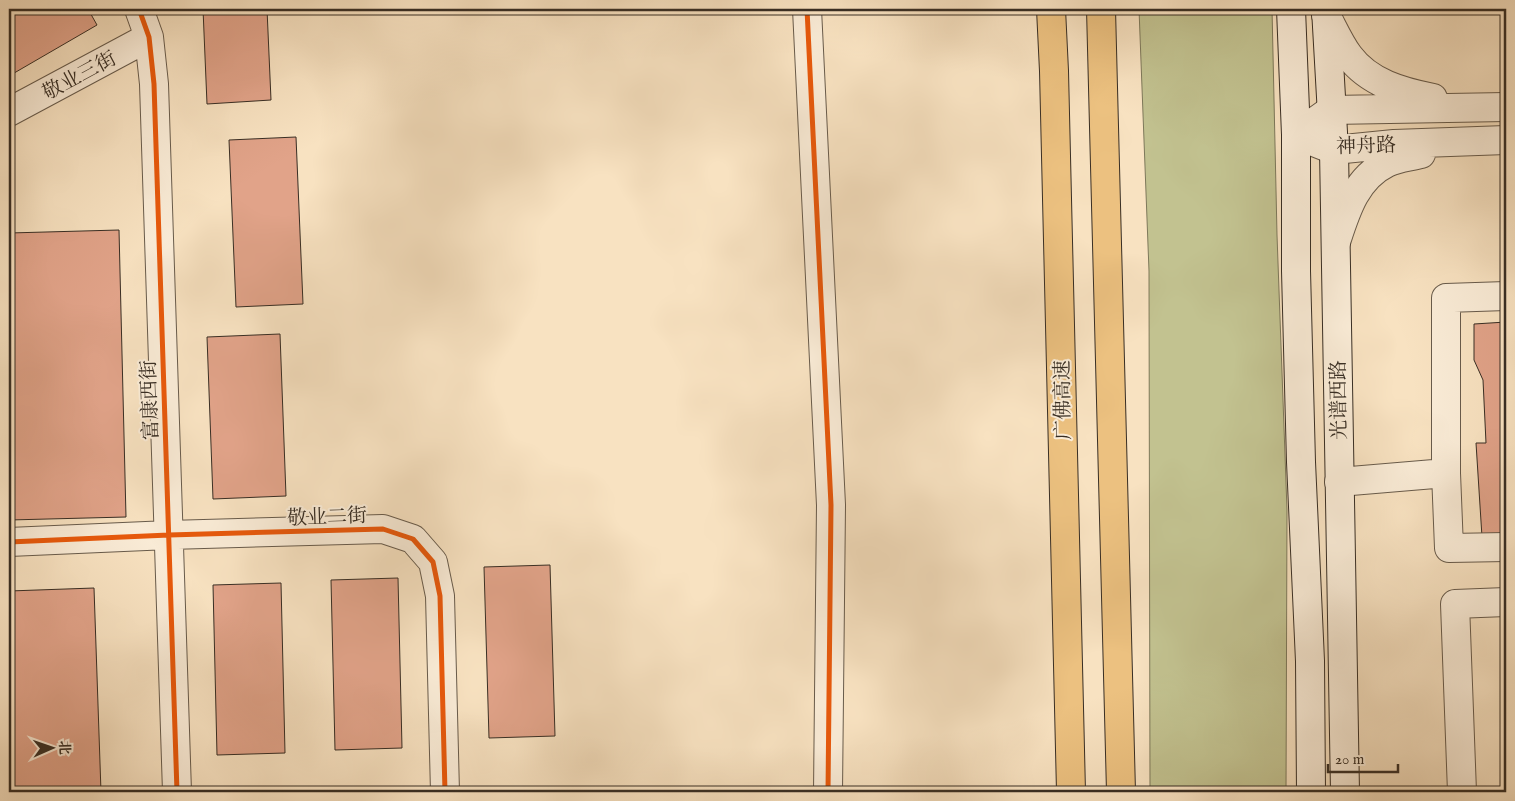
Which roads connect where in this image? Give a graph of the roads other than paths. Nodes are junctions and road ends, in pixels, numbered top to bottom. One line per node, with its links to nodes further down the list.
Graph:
1 (139, 9): 7 (street, 富康西街)
2 (807, 9): 25 (street)
3 (1051, 9): 26 (highway, 广佛高速)
4 (1101, 9): 27 (highway)
5 (1291, 9): 11 (street, 光谱西路)
6 (1326, 12): 8 (street); 9 (street, 光谱西路)
7 (149, 37): 10 (street, 敬业三街); 19 (street, 富康西街)
8 (1494, 107): 9 (street, 神舟路)
9 (1331, 110): 11 (street, 神舟路); 14 (street, 光谱西路)
10 (9, 112)
11 (1296, 135): 14 (street, 神舟路); 28 (street, 光谱西路)
12 (1506, 140): 13 (street, 神舟路)
13 (1468, 141): 14 (street, 神舟路); 15 (street)
14 (1334, 150): 15 (street, 光谱西路)
15 (1335, 244): 18 (street, 光谱西路)
16 (1506, 296): 17 (street)
17 (1446, 473): 18 (street); 21 (street)
18 (1339, 482): 29 (street, 光谱西路)
19 (169, 535): 20 (street, 敬业二街); 23 (street, 富康西街); 24 (street, 敬业二街)
20 (9, 542)
21 (1506, 547)
22 (1506, 602): 30 (street)
23 (177, 792)
24 (445, 792)
25 (828, 792)
26 (1071, 792)
27 (1121, 792)
28 (1311, 792)
29 (1345, 792)
30 (1462, 792)

